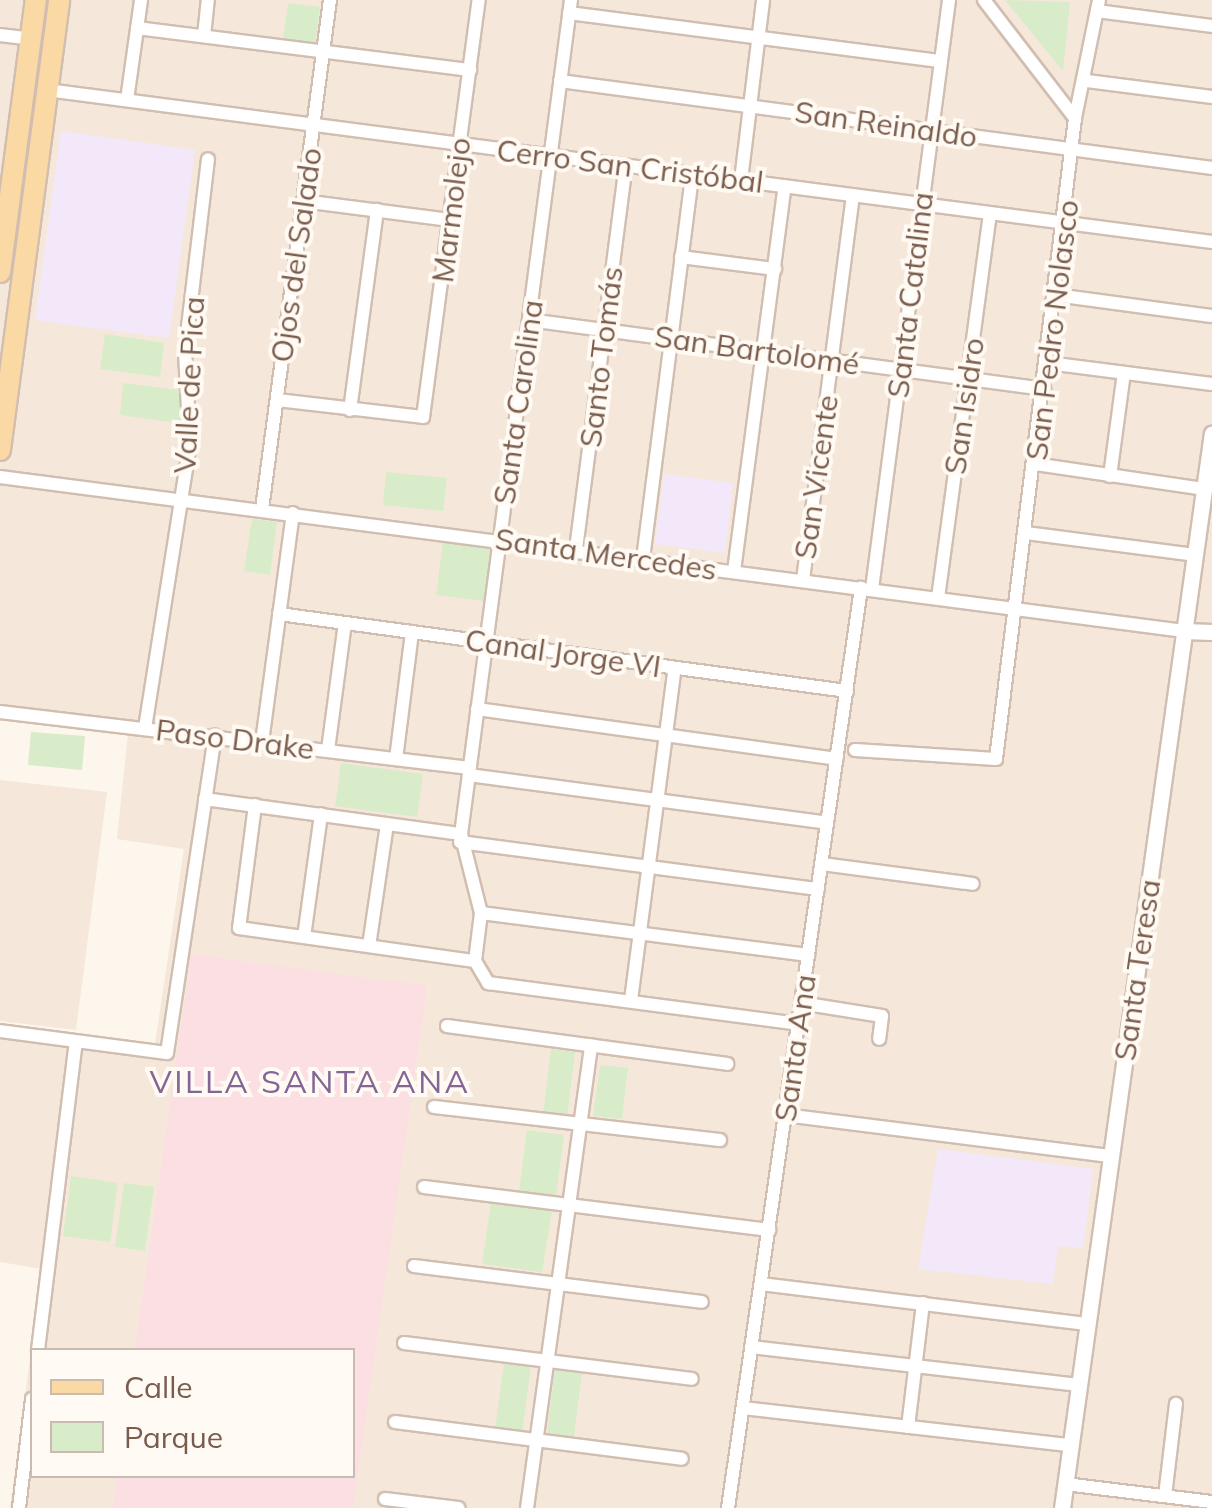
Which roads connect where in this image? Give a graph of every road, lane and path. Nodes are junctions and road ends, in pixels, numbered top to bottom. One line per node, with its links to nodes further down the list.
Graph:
1 (36, 0): 17 (main road)
2 (59, 0): 23 (main road)
3 (141, 0): 13 (street)
4 (208, 0): 15 (street)
5 (330, 0): 18 (street, Ojos del Salado)
6 (763, 0): 16 (street)
7 (949, 0): 19 (street, Santa Catalina)
8 (984, 0): 27 (street)
9 (474, 1): 20 (street, Marmolejo)
10 (570, 6): 16 (street); 21 (street, Santa Carolina)
11 (1098, 6): 12 (street); 22 (street, San Pedro Nolasco)
12 (1212, 26)
13 (137, 28): 15 (street); 25 (street)
14 (0, 36): 17 (street)
15 (204, 36): 18 (street)
16 (758, 37): 19 (street); 26 (street)
17 (31, 39): 34 (main road)
18 (323, 51): 20 (street); 28 (street, Ojos del Salado)
19 (941, 61): 29 (street, Santa Catalina)
20 (470, 70): 30 (street, Marmolejo)
21 (560, 81): 26 (street, San Reinaldo); 32 (street, Santa Carolina)
22 (1087, 81): 24 (street); 27 (street, San Pedro Nolasco)
23 (48, 90): 25 (street, Cerro San Cristóbal); 48 (main road)
24 (1212, 97)
25 (127, 100): 28 (street, Cerro San Cristóbal)
26 (750, 106): 29 (street, San Reinaldo); 38 (street)
27 (1075, 118): 31 (street, San Pedro Nolasco)
28 (314, 124): 30 (street, Cerro San Cristóbal); 41 (street, Ojos del Salado)
29 (932, 130): 31 (street, San Reinaldo); 42 (street, Santa Catalina)
30 (460, 144): 32 (street, Cerro San Cristóbal); 45 (street, Marmolejo)
31 (1075, 150): 36 (street, San Reinaldo); 46 (street, San Pedro Nolasco)
32 (550, 156): 35 (street, Cerro San Cristóbal); 54 (street, Santa Carolina)
33 (208, 159): 74 (street, Valle de Pica)
34 (7, 164): 50 (main road)
35 (626, 165): 37 (street, Cerro San Cristóbal); 55 (street, Santo Tomás)
36 (1212, 168)
37 (692, 174): 38 (street, Cerro San Cristóbal); 49 (street)
38 (741, 180): 39 (street, Cerro San Cristóbal)
39 (786, 186): 40 (street, Cerro San Cristóbal); 51 (street)
40 (854, 195): 42 (street, Cerro San Cristóbal); 58 (street, San Vicente)
41 (304, 201): 43 (street); 65 (street, Ojos del Salado)
42 (922, 204): 44 (street, Cerro San Cristóbal); 60 (street, Santa Catalina)
43 (377, 210): 45 (street); 66 (street)
44 (990, 213): 46 (street, Cerro San Cristóbal); 62 (street, San Isidro)
45 (450, 220): 66 (street, Marmolejo)
46 (1066, 223): 47 (street, Cerro San Cristóbal); 52 (street, San Pedro Nolasco)
47 (1212, 242)
48 (26, 257): 50 (main road); 68 (main road)
49 (681, 257): 51 (street); 56 (street)
50 (1, 263)
51 (774, 268): 57 (street)
52 (1056, 296): 53 (street); 59 (street, San Pedro Nolasco)
53 (1212, 316)
54 (529, 320): 55 (street, San Bartolomé); 78 (street, Santa Carolina)
55 (604, 330): 56 (street, San Bartolomé); 79 (street, Santo Tomás)
56 (671, 339): 57 (street, San Bartolomé); 81 (street)
57 (763, 351): 58 (street, San Bartolomé); 82 (street)
58 (832, 360): 60 (street, San Bartolomé); 83 (street, San Vicente)
59 (1048, 364): 61 (street); 64 (street, San Pedro Nolasco)
60 (900, 370): 62 (street, San Bartolomé); 84 (street, Santa Catalina)
61 (1124, 373): 63 (street); 72 (street)
62 (968, 378): 64 (street, San Bartolomé); 85 (street, San Isidro)
63 (1212, 384)
64 (1044, 389): 70 (street, San Pedro Nolasco)
65 (277, 400): 66 (street); 75 (street, Ojos del Salado)
66 (350, 410)
67 (1212, 433): 69 (street, Santa Teresa)
68 (0, 450)
69 (1210, 456): 73 (street, Santa Teresa)
70 (1035, 464): 72 (street); 77 (street, San Pedro Nolasco)
71 (0, 476): 74 (street, Santa Mercedes)
72 (1110, 476): 73 (street)
73 (1204, 489): 80 (street, Santa Teresa)
74 (182, 499): 75 (street, Santa Mercedes); 97 (street, Valle de Pica)
75 (262, 510): 76 (street, Santa Mercedes)
76 (293, 513): 78 (street, Santa Mercedes); 87 (street)
77 (1026, 532): 80 (street); 86 (street, San Pedro Nolasco)
78 (500, 539): 79 (street, Santa Mercedes); 92 (street, Santa Carolina)
79 (576, 550): 81 (street, Santa Mercedes)
80 (1195, 555): 89 (street, Santa Teresa)
81 (644, 559): 82 (street, Santa Mercedes)
82 (734, 571): 83 (street, Santa Mercedes)
83 (803, 580): 84 (street, Santa Mercedes)
84 (867, 589): 85 (street, Santa Mercedes); 94 (street, Santa Ana)
85 (938, 598): 86 (street, Santa Mercedes)
86 (1016, 609): 89 (street, Santa Mercedes); 102 (street, San Pedro Nolasco)
87 (279, 614): 88 (street, Canal Jorge VI); 100 (street)
88 (345, 624): 90 (street, Canal Jorge VI); 101 (street)
89 (1184, 631): 91 (street, Santa Mercedes); 136 (street, Santa Teresa)
90 (412, 632): 92 (street, Canal Jorge VI); 104 (street)
91 (1212, 632)
92 (486, 642): 93 (street, Canal Jorge VI); 95 (street, Santa Carolina)
93 (676, 668): 94 (street, Canal Jorge VI); 98 (street)
94 (846, 691): 103 (street, Santa Ana)
95 (477, 709): 98 (street); 105 (street, Santa Carolina)
96 (0, 712): 97 (street, Paso Drake)
97 (146, 728): 99 (street, Paso Drake)
98 (666, 735): 103 (street); 107 (street)
99 (215, 736): 100 (street, Paso Drake); 106 (street)
100 (262, 742): 101 (street, Paso Drake)
101 (328, 750): 104 (street, Paso Drake)
102 (855, 750)
103 (837, 758): 110 (street, Santa Ana)
104 (396, 759): 105 (street, Paso Drake)
105 (469, 772): 107 (street, Paso Drake); 112 (street, Santa Carolina)
106 (206, 799): 108 (street); 129 (street)
107 (658, 800): 110 (street, Paso Drake); 114 (street)
108 (256, 806): 109 (street); 119 (street)
109 (321, 814): 111 (street); 119 (street)
110 (828, 823): 113 (street, Santa Ana)
111 (386, 824): 112 (street); 120 (street)
112 (461, 838): 114 (street); 117 (street, Santa Carolina)
113 (822, 864): 115 (street); 116 (street, Santa Ana)
114 (649, 867): 116 (street); 118 (street)
115 (973, 884)
116 (818, 889): 121 (street, Santa Ana)
117 (482, 913): 118 (street); 122 (street, Santa Carolina)
118 (640, 934): 121 (street); 123 (street)
119 (304, 937): 120 (street)
120 (369, 946): 122 (street)
121 (808, 955): 124 (street, Santa Ana)
122 (475, 961): 123 (street, Santa Carolina)
123 (631, 1000): 125 (street)
124 (802, 1004): 125 (street, Santa Ana); 128 (street)
125 (798, 1024): 133 (street, Santa Ana)
126 (447, 1026): 130 (street)
127 (0, 1031): 129 (street)
128 (879, 1039)
129 (76, 1041): 148 (street)
130 (591, 1045): 131 (street); 134 (street)
131 (728, 1064)
132 (434, 1108): 134 (street)
133 (785, 1115): 136 (street); 139 (street, Santa Ana)
134 (580, 1124): 135 (street); 138 (street)
135 (720, 1140)
136 (1111, 1156): 145 (street, Santa Teresa)
137 (424, 1187): 138 (street)
138 (569, 1205): 139 (street); 141 (street)
139 (768, 1230): 142 (street, Santa Ana)
140 (414, 1266): 141 (street)
141 (558, 1284): 143 (street); 149 (street)
142 (761, 1284): 144 (street); 147 (street, Santa Ana)
143 (702, 1302)
144 (923, 1303): 145 (street); 150 (street)
145 (1087, 1324): 152 (street, Santa Teresa)
146 (404, 1343): 149 (street)
147 (752, 1347): 150 (street); 154 (street, Santa Ana)
148 (38, 1348)
149 (547, 1361): 151 (street); 158 (street)
150 (915, 1366): 152 (street); 157 (street)
151 (692, 1379)
152 (1078, 1385): 159 (street, Santa Teresa)
153 (1176, 1404): 163 (street)
154 (743, 1408): 157 (street); 168 (street, Santa Ana)
155 (30, 1416): 165 (street)
156 (394, 1422): 158 (street)
157 (908, 1426): 159 (street)
158 (536, 1441): 160 (street); 167 (street)
159 (1070, 1445): 161 (street, Santa Teresa)
160 (682, 1459)
161 (1065, 1484): 163 (street); 169 (street, Santa Teresa)
162 (385, 1499): 166 (street)
163 (1159, 1500): 164 (street)
164 (1212, 1502)
165 (19, 1508)
166 (458, 1508)
167 (527, 1508)
168 (728, 1508)
169 (1062, 1508)

